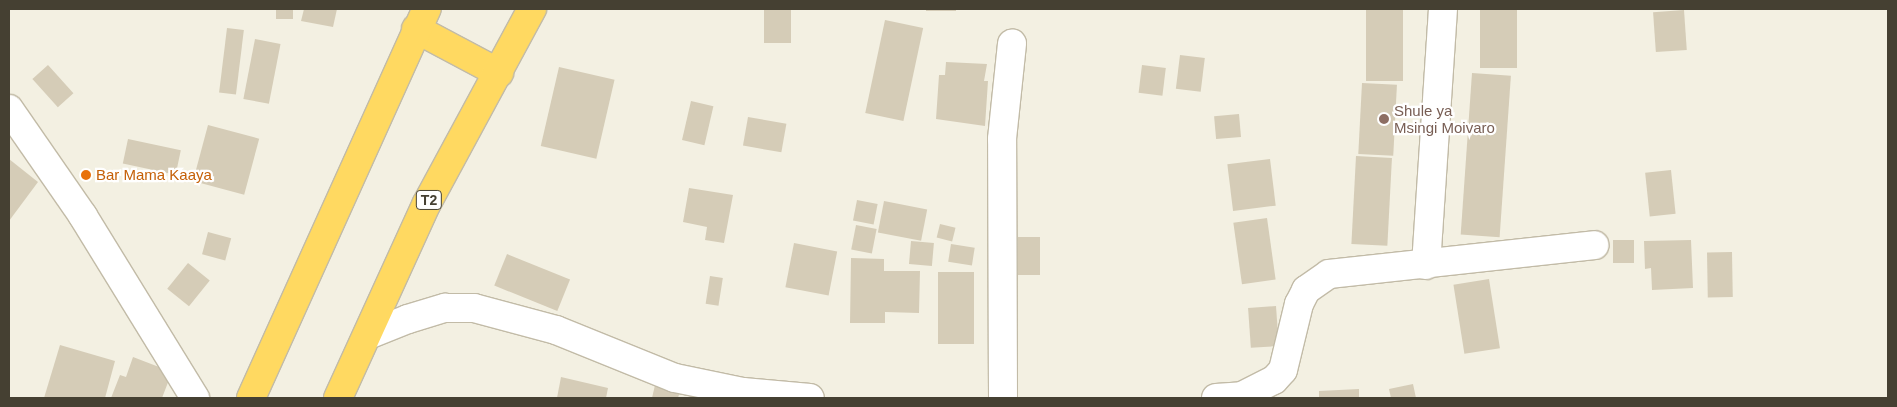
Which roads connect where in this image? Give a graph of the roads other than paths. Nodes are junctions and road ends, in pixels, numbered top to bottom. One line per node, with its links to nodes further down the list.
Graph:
1 (532, 9): 5 (highway, T2)
2 (1443, 9): 8 (street)
3 (421, 19): 5 (highway); 12 (highway)
4 (1012, 44): 15 (street)
5 (499, 73): 9 (highway, T2)
6 (9, 109): 11 (street)
7 (1594, 245): 8 (street)
8 (1426, 265): 10 (street)
9 (368, 335): 13 (highway, T2); 14 (street)
10 (1242, 397): 16 (street)
11 (195, 398)
12 (251, 398)
13 (338, 398)
14 (810, 398)
15 (1003, 398)
16 (1216, 398)

